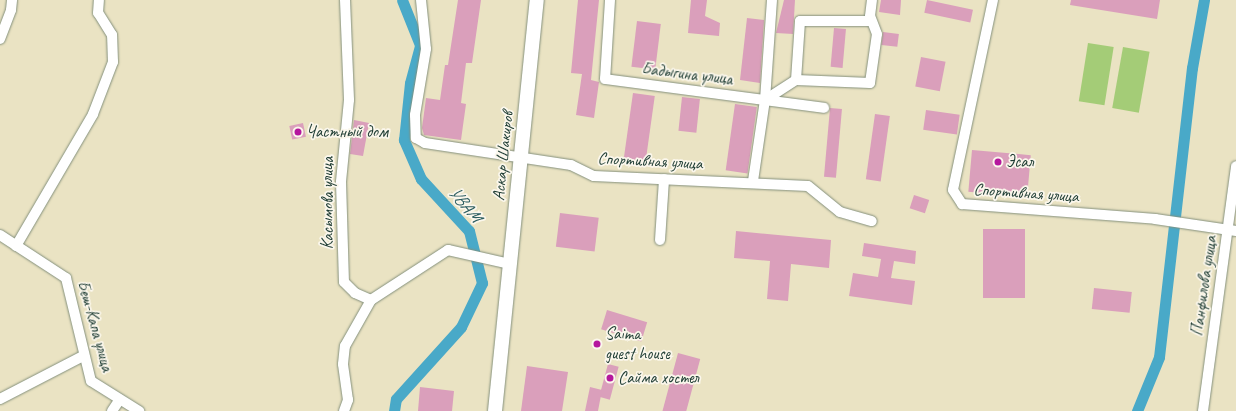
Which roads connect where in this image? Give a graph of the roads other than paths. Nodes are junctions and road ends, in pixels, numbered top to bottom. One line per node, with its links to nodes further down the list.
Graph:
1 (12, 0): 11 (street)
2 (99, 0): 23 (street)
3 (345, 0): 25 (street, Касымова улица)
4 (421, 0): 15 (street, Спортивная улица)
5 (537, 0): 15 (main road, Аскар Шакиров)
6 (610, 0): 13 (street, Бадыгина улица)
7 (772, 0): 13 (street)
8 (872, 0): 10 (street)
9 (993, 0): 20 (street, Спортивная улица)
10 (872, 21): 12 (street); 12 (street)
11 (0, 39)
12 (796, 80): 13 (street)
13 (765, 100): 14 (street, Бадыгина улица); 18 (street)
14 (824, 108)
15 (521, 159): 17 (street, Спортивная улица); 24 (main road, Аскар Шакиров)
16 (1236, 166): 20 (street, Панфилова улица)
17 (664, 179): 18 (street, Спортивная улица); 22 (street)
18 (753, 181): 19 (street, Спортивная улица)
19 (872, 220)
20 (1232, 230): 33 (street, Панфилова улица)
21 (0, 235): 23 (street, Беш-Капа улица)
22 (660, 240)
23 (16, 246): 26 (street, Беш-Капа улица)
24 (510, 264): 25 (street); 32 (main road, Аскар Шакиров)
25 (371, 300): 31 (street)
26 (83, 356): 27 (street); 28 (street, Беш-Капа улица)
27 (0, 399)
28 (120, 399): 29 (street); 30 (street, Беш-Капа улица)
29 (112, 411)
30 (139, 411)
31 (344, 411)
32 (495, 411)
33 (1203, 411)

